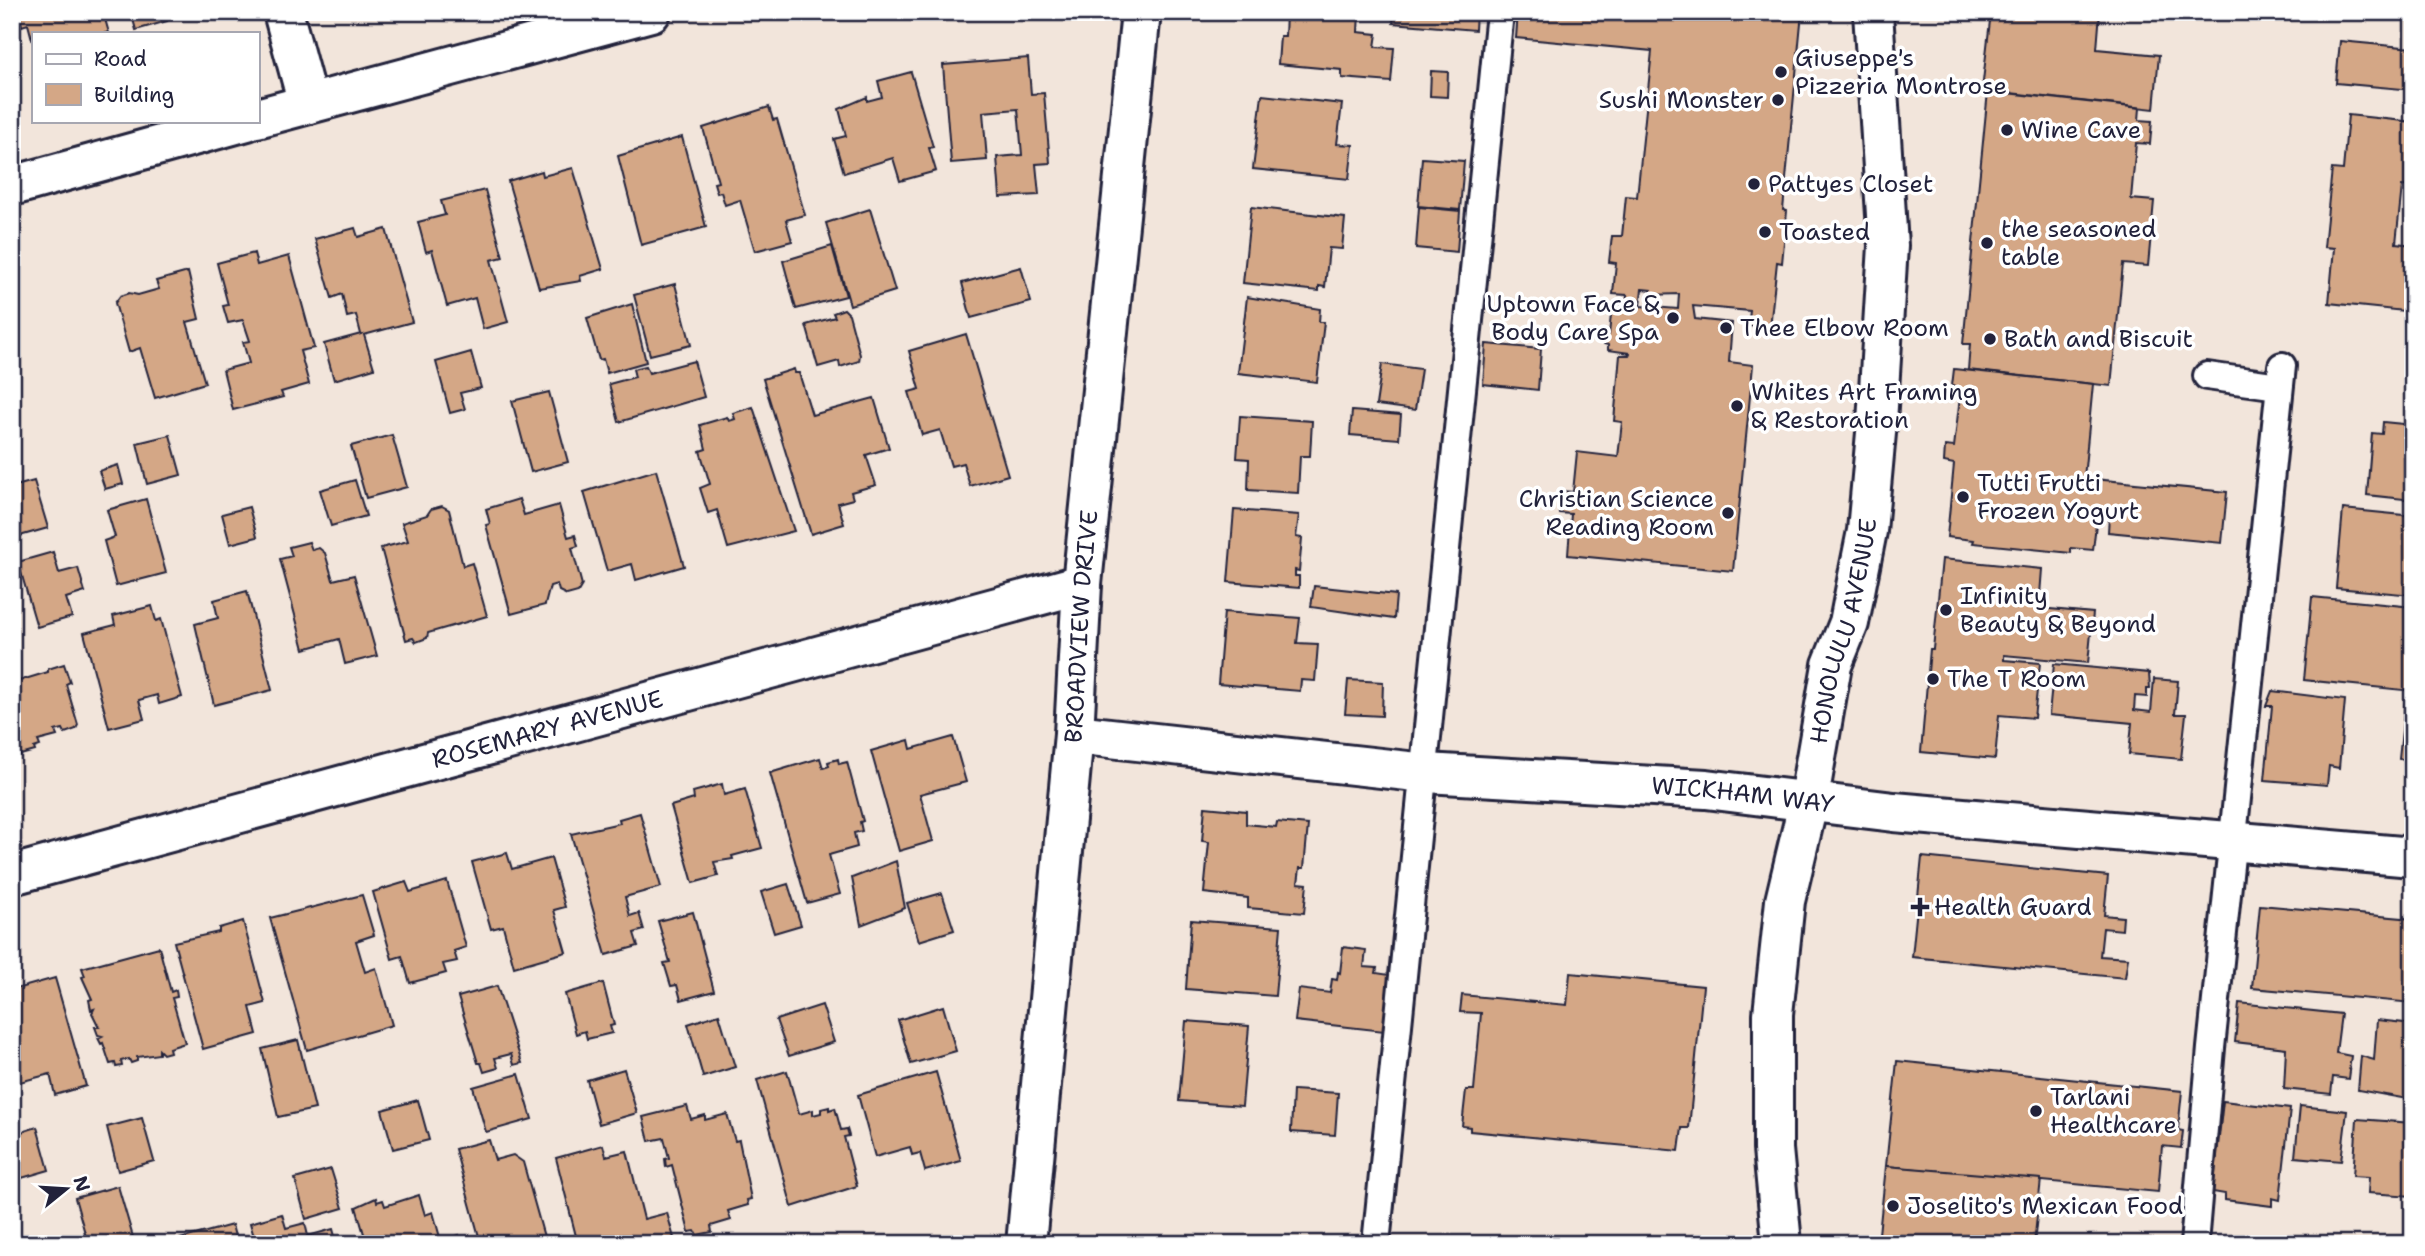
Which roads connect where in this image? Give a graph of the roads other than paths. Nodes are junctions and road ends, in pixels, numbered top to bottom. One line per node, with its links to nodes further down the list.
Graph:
1 (283, 12): 6 (street)
2 (651, 12): 6 (street)
3 (1141, 12): 11 (street, BROADVIEW DRIVE)
4 (1500, 12): 13 (lane)
5 (1873, 12): 14 (street, HONOLULU AVENUE)
6 (308, 104): 7 (street)
7 (259, 117)
8 (243, 122): 9 (street)
9 (12, 186)
10 (2207, 376): 15 (lane)
11 (1082, 584): 12 (street, BROADVIEW DRIVE); 17 (street, ROSEMARY AVENUE)
12 (1074, 734): 13 (street, WICKHAM WAY); 18 (street, BROADVIEW DRIVE)
13 (1426, 773): 14 (street, WICKHAM WAY); 19 (lane)
14 (1808, 804): 15 (street, WICKHAM WAY); 20 (street, HONOLULU AVENUE)
15 (2232, 841): 16 (street, WICKHAM WAY); 21 (lane)
16 (2413, 857)
17 (12, 875)
18 (1026, 1244)
19 (1376, 1244)
20 (1782, 1244)
21 (2194, 1244)

